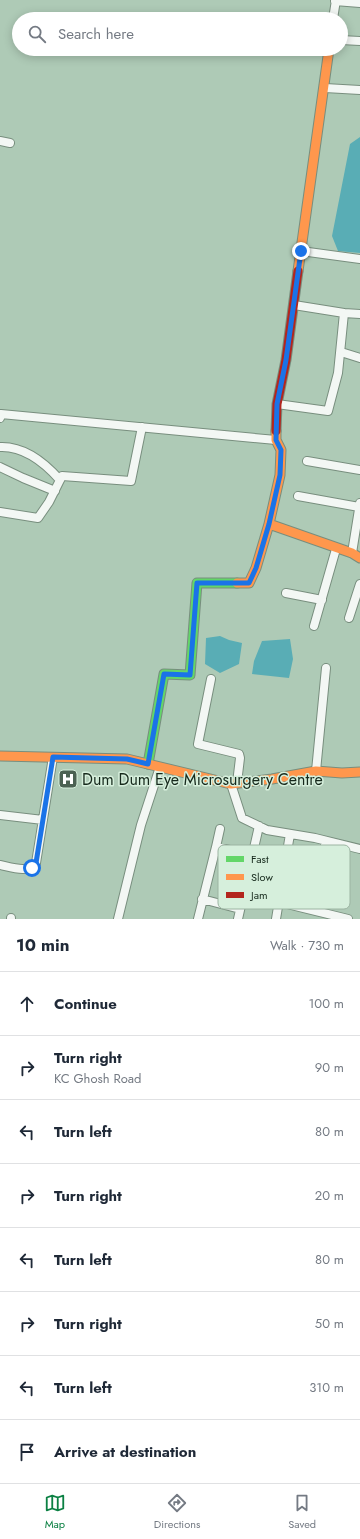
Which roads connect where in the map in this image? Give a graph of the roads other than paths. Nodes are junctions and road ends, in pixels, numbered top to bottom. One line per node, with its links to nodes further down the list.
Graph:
1 (336, 1): 2 (street); 3 (street)
2 (360, 3)
3 (334, 12)
4 (348, 40): 5 (street)
5 (360, 41)
6 (328, 56): 7 (street)
7 (325, 88): 8 (street); 11 (street)
8 (360, 90)
9 (0, 141): 10 (street)
10 (10, 143)
11 (301, 251): 12 (street); 13 (street)
12 (360, 259)
13 (294, 305): 14 (street); 18 (street)
14 (344, 313): 15 (street); 16 (street)
15 (360, 314)
16 (341, 352): 17 (street); 18 (street)
17 (360, 358)
18 (277, 404): 21 (street)
19 (0, 415): 20 (street)
20 (142, 427): 21 (street); 26 (street)
21 (276, 440): 31 (street)
22 (0, 447): 26 (street)
23 (307, 461): 25 (street)
24 (0, 467): 27 (street)
25 (360, 470)
26 (60, 480): 27 (street)
27 (55, 491): 30 (street)
28 (298, 496): 29 (street)
29 (359, 505): 33 (street)
30 (0, 512)
31 (269, 524): 32 (street); 45 (street)
32 (336, 549): 33 (street); 37 (street)
33 (352, 554): 34 (street)
34 (360, 558)
35 (360, 584): 38 (street)
36 (286, 593): 37 (street)
37 (322, 600): 40 (street)
38 (357, 605): 39 (street)
39 (349, 618)
40 (314, 626)
41 (326, 668): 47 (street)
42 (211, 679): 49 (street)
43 (0, 756): 44 (street)
44 (53, 757): 45 (street); 51 (street)
45 (148, 764): 46 (street)
46 (160, 767): 49 (street); 69 (street)
47 (316, 771): 48 (street); 49 (street)
48 (360, 772)
49 (234, 784): 52 (street)
50 (0, 815): 51 (street)
51 (43, 820): 63 (street)
52 (259, 826): 54 (street); 56 (street)
53 (220, 829): 61 (street)
54 (290, 834): 55 (street); 57 (street)
55 (326, 841): 58 (street); 59 (street)
56 (255, 845)
57 (288, 845)
58 (325, 845)
59 (345, 845)
60 (350, 846): 62 (street)
61 (216, 847): 64 (street)
62 (360, 848)
63 (0, 865)
64 (202, 899): 65 (street); 70 (street)
65 (218, 903)
66 (240, 909): 71 (street)
67 (278, 909): 72 (street)
68 (307, 909): 73 (street)
69 (118, 919)
70 (198, 919)
71 (238, 919)
72 (276, 919)
73 (348, 919)

